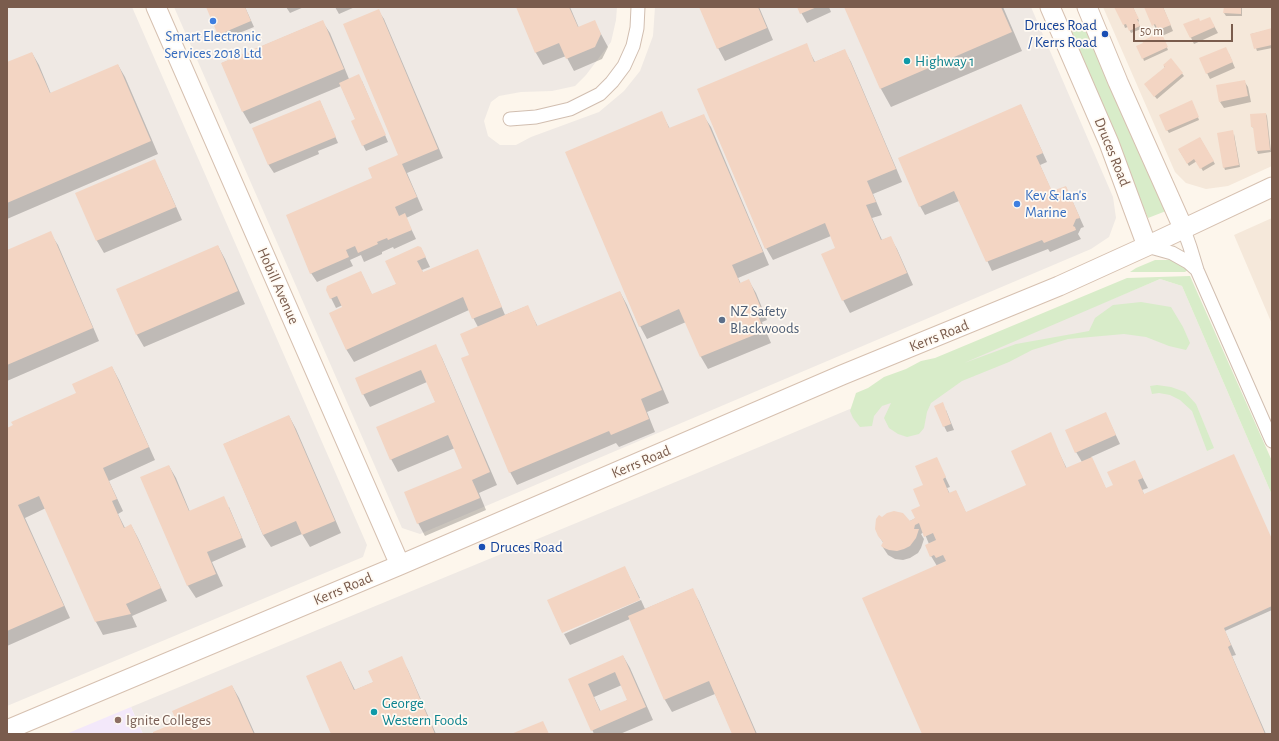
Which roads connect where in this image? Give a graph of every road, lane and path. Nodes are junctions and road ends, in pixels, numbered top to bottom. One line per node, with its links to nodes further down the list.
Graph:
1 (156, 7): 11 (main road, Hobill Avenue)
2 (638, 7): 5 (street)
3 (1050, 7): 8 (main road, Druces Road)
4 (1087, 7): 7 (main road)
5 (510, 120)
6 (1272, 187): 7 (main road, Kerrs Road)
7 (1184, 230): 8 (main road, Kerrs Road); 9 (street)
8 (1147, 246): 9 (street); 11 (main road, Kerrs Road)
9 (1197, 270): 10 (street)
10 (1272, 441)
11 (400, 565): 12 (main road, Kerrs Road)
12 (7, 730)

